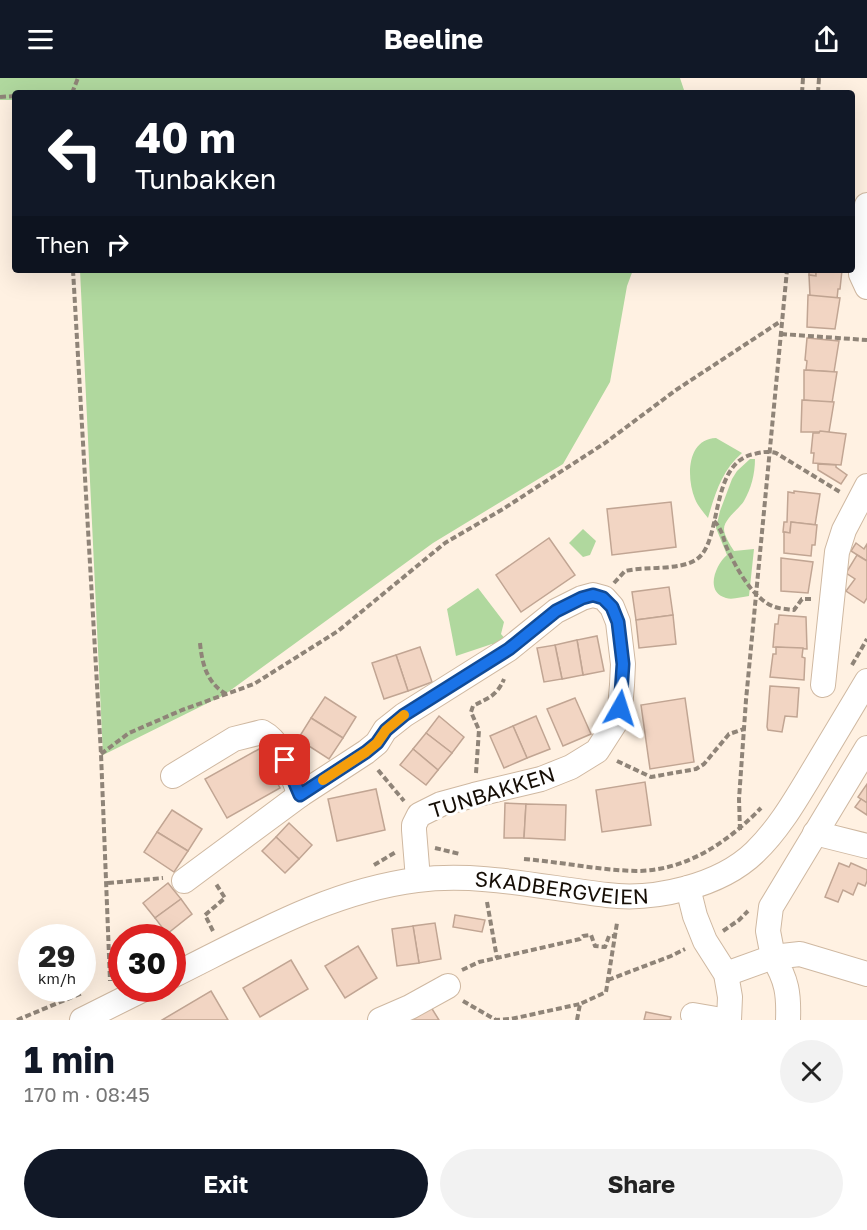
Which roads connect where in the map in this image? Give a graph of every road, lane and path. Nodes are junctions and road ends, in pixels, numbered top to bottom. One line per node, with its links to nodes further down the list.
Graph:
1 (867, 205): 4 (street)
2 (73, 273): 25 (path)
3 (787, 273): 5 (path)
4 (867, 287)
5 (782, 321): 6 (path); 19 (path)
6 (781, 334): 7 (path); 8 (path)
7 (867, 340)
8 (769, 451): 9 (path); 10 (path); 11 (path)
9 (862, 494): 13 (street)
10 (713, 520): 11 (path); 12 (path)
11 (755, 594): 13 (path); 22 (path)
12 (603, 598): 16 (street); 24 (street, TUNBAKKEN)
13 (831, 601): 18 (street)
14 (867, 639): 17 (path)
15 (200, 643): 19 (path)
16 (509, 649): 21 (path); 28 (street)
17 (859, 674): 40 (street, SKADBERGVEIEN)
18 (823, 685)
19 (227, 695): 25 (path)
20 (467, 706): 21 (path)
21 (472, 706): 29 (path)
22 (744, 729): 24 (path); 32 (path)
23 (867, 748): 33 (street)
24 (597, 751): 29 (street, TUNBAKKEN)
25 (100, 754): 39 (path)
26 (173, 776): 28 (street)
27 (384, 777): 30 (path)
28 (300, 795): 36 (street)
29 (474, 795): 38 (street, TUNBAKKEN)
30 (408, 806)
31 (763, 807): 32 (path)
32 (740, 830): 35 (path)
33 (814, 833): 34 (street); 47 (street)
34 (867, 846)
35 (593, 867)
36 (194, 874): 44 (path)
37 (160, 878): 39 (path)
38 (418, 879): 40 (street, SKADBERGVEIEN); 49 (street, SKADBERGVEIEN)
39 (107, 883): 43 (path)
40 (688, 888): 50 (street)
41 (487, 902): 48 (path)
42 (616, 923): 45 (path)
43 (109, 924)
44 (213, 932)
45 (614, 936): 48 (path); 52 (path)
46 (691, 946): 52 (path)
47 (773, 957): 50 (street); 51 (street); 67 (street)
48 (497, 958): 55 (path)
49 (186, 969)
50 (726, 974): 66 (street)
51 (867, 974)
52 (608, 980): 58 (path)
53 (108, 982): 54 (path)
54 (100, 985)
55 (448, 986): 62 (street); 63 (path)
56 (61, 1002): 61 (path)
57 (120, 1002): 60 (street)
58 (580, 1004): 63 (path); 64 (path)
59 (693, 1014): 65 (street)
60 (88, 1019)
61 (17, 1020)
62 (380, 1020)
63 (495, 1020)
64 (577, 1020)
65 (722, 1020)
66 (729, 1020)
67 (788, 1020)

